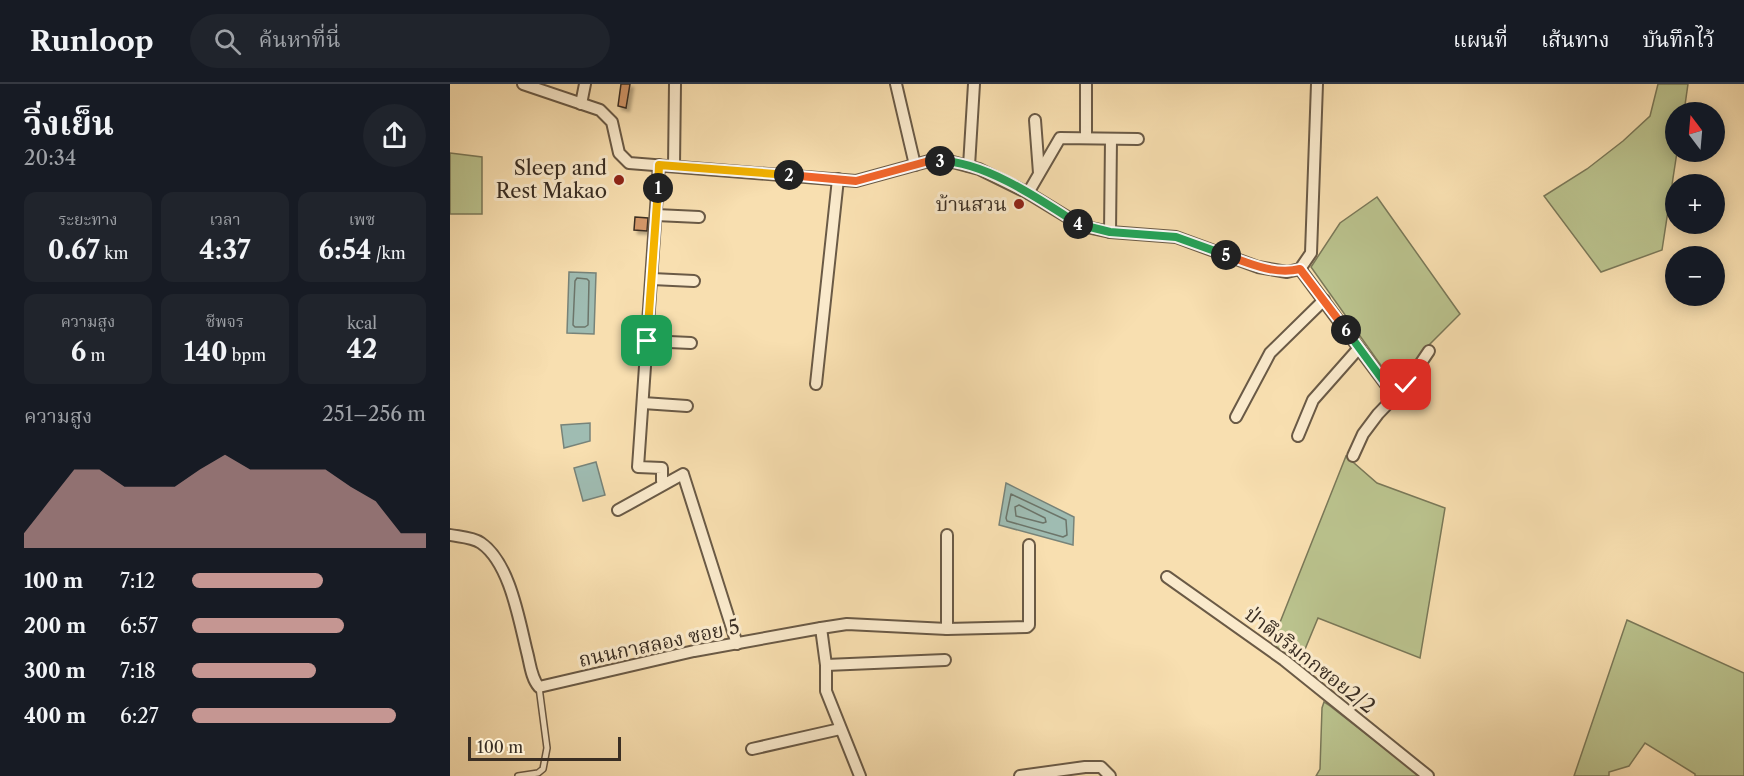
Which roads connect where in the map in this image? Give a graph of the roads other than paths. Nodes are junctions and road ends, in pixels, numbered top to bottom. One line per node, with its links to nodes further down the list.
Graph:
1 (523, 84): 8 (street)
2 (585, 84): 8 (street)
3 (675, 84): 15 (street)
4 (896, 84): 14 (street)
5 (974, 84): 16 (street)
6 (1086, 84): 10 (street)
7 (1317, 84): 23 (street)
8 (581, 104): 13 (street)
9 (1035, 120): 17 (street)
10 (1086, 138): 11 (street); 17 (street)
11 (1111, 139): 12 (street); 22 (street)
12 (1138, 139)
13 (659, 165): 15 (street); 20 (street)
14 (915, 165): 16 (street); 18 (street)
15 (674, 166): 18 (street)
16 (969, 166): 19 (street)
17 (1039, 174): 19 (street)
18 (838, 179): 31 (street)
19 (1028, 193): 22 (street)
20 (656, 215): 21 (street); 24 (street)
21 (699, 217)
22 (1110, 232): 23 (street)
23 (1300, 269): 26 (street)
24 (652, 279): 25 (street); 27 (street)
25 (694, 281)
26 (1324, 300): 29 (street); 35 (street)
27 (647, 341): 28 (street); 33 (street)
28 (691, 343)
29 (1359, 348): 32 (street); 36 (street)
30 (1429, 351): 32 (street)
31 (816, 384)
32 (1396, 398): 37 (street)
33 (643, 403): 34 (street); 38 (street)
34 (687, 406)
35 (1236, 417)
36 (1298, 436)
37 (1353, 456)
38 (662, 481)
39 (618, 510): 46 (street)
40 (450, 535): 49 (street)
41 (946, 535): 45 (street)
42 (1029, 544): 45 (street, ถนนกาสลอง ซอย 5)
43 (1167, 577): 56 (street, ป่าตึงริมกกซอย2/2)
44 (821, 628): 45 (street, ถนนกาสลอง ซอย 5); 46 (street, ถนนกาสลอง ซอย 5); 48 (street)
45 (947, 628)
46 (736, 645): 49 (street, ถนนกาสลอง ซอย 5)
47 (945, 660): 48 (street)
48 (826, 665): 50 (street)
49 (539, 687): 52 (lane)
50 (840, 729): 51 (street); 53 (street)
51 (752, 749)
52 (518, 776)
53 (860, 776)
54 (1020, 776): 55 (street)
55 (1110, 776)
56 (1428, 776)

